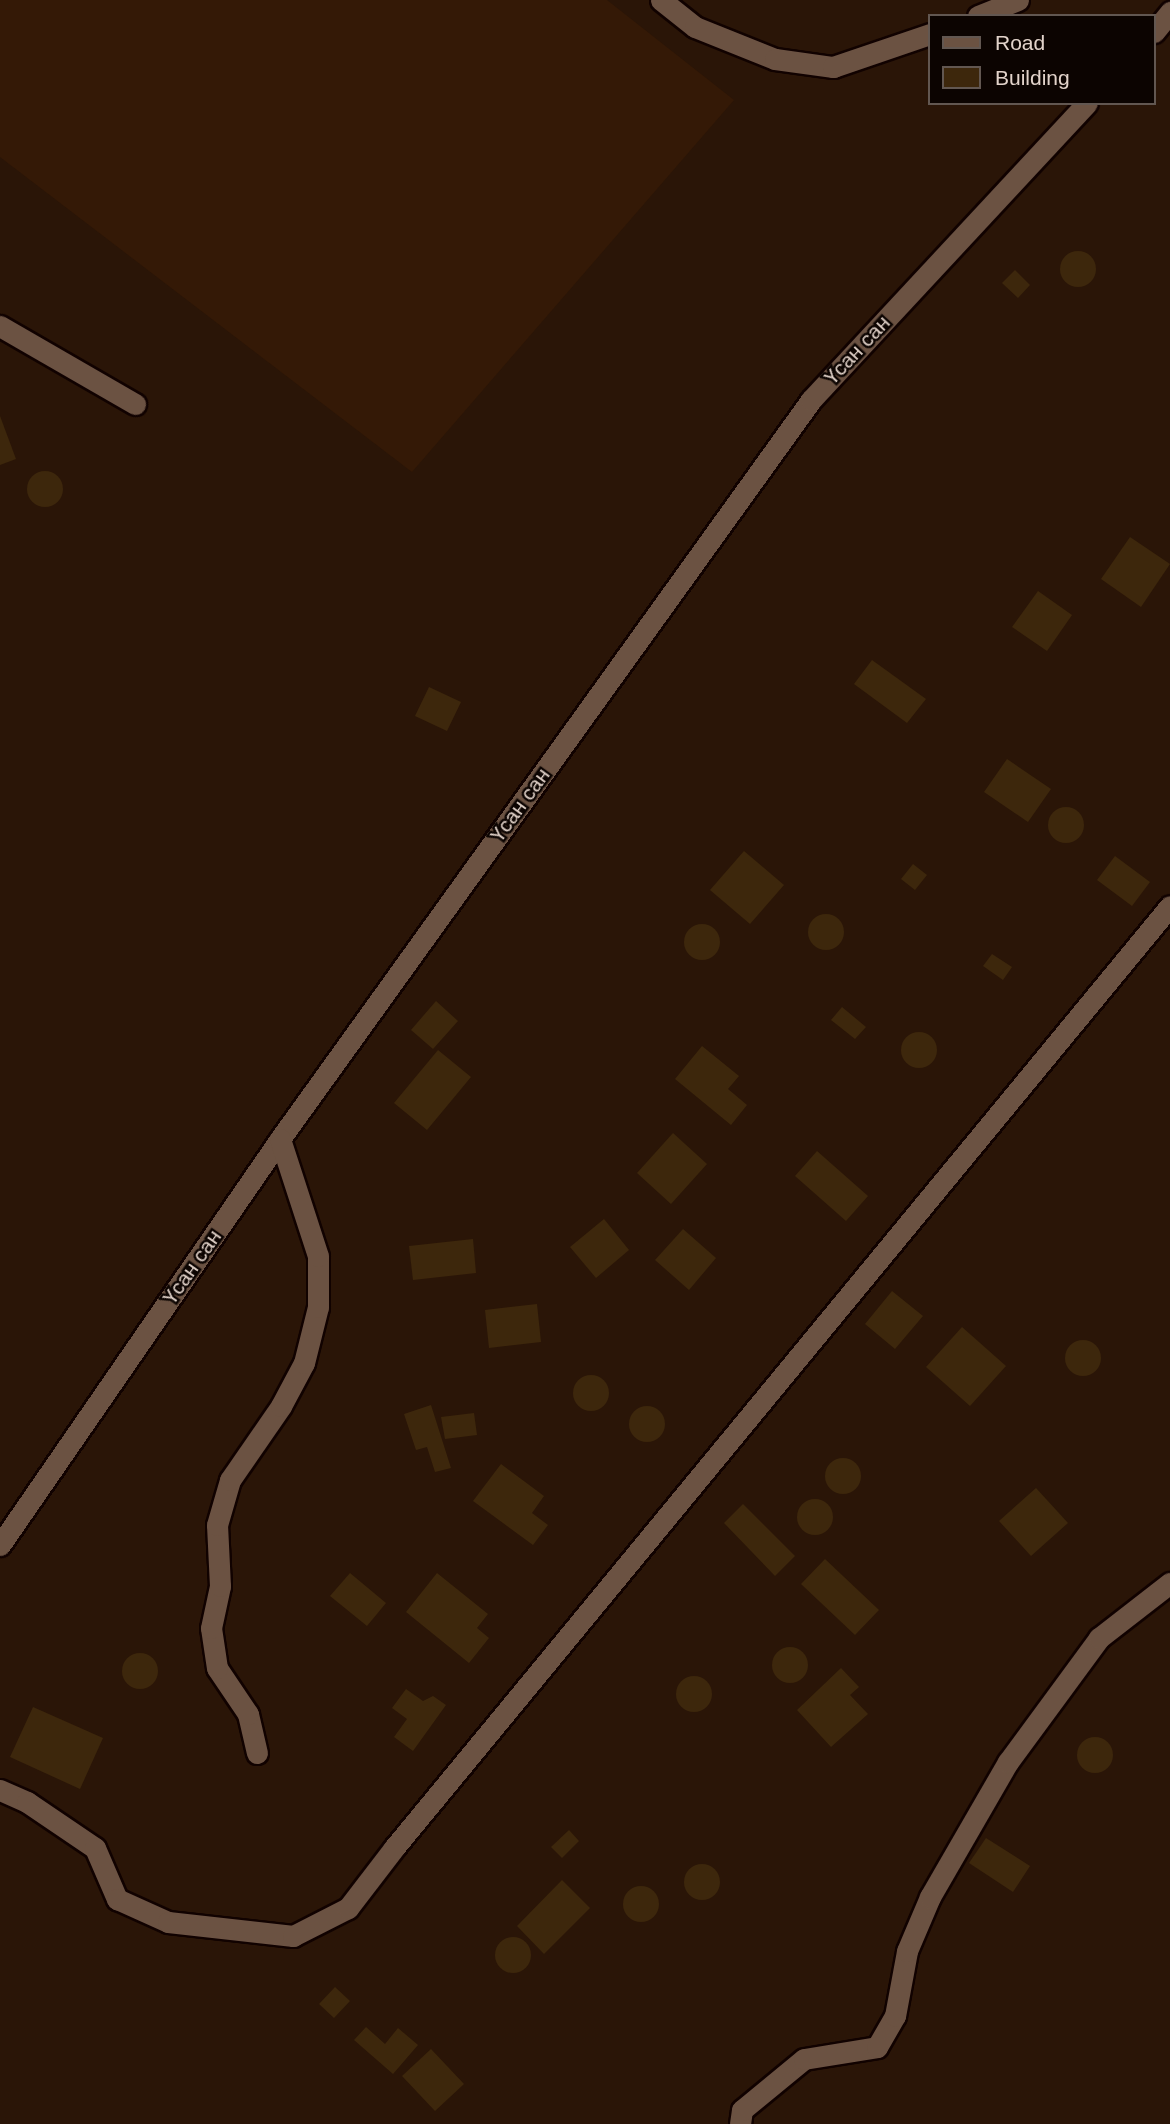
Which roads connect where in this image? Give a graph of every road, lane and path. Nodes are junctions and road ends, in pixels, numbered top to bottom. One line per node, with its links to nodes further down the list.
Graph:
1 (661, 0): 4 (street)
2 (1018, 0): 3 (street)
3 (983, 14)
4 (928, 35)
5 (1085, 105): 9 (street, Үсан сан)
6 (0, 326): 7 (street)
7 (135, 404)
8 (1169, 911): 13 (street)
9 (280, 1139): 10 (street, Үсан сан); 12 (street)
10 (0, 1545)
11 (1170, 1583): 14 (street)
12 (257, 1753)
13 (0, 1790)
14 (740, 2124)

